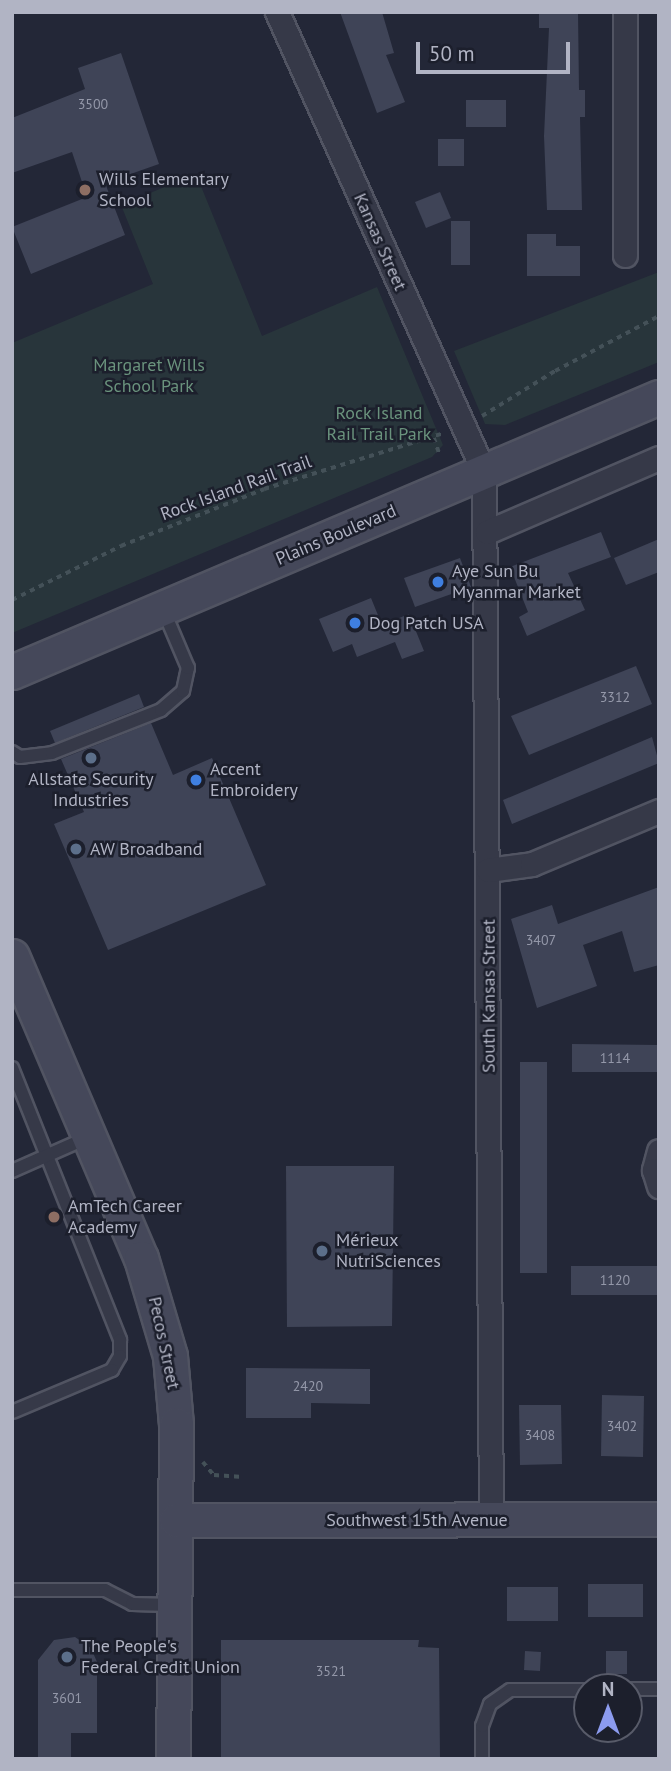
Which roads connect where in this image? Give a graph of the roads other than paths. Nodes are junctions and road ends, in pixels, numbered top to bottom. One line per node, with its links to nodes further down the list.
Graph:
1 (277, 12): 6 (street, Kansas Street)
2 (625, 12): 3 (street)
3 (625, 256)
4 (659, 397): 6 (main road, Plains Boulevard)
5 (659, 458): 7 (street)
6 (484, 472): 7 (street, South Kansas Street); 8 (main road, Plains Boulevard)
7 (487, 532): 12 (street, South Kansas Street)
8 (163, 609): 9 (main road, Plains Boulevard); 10 (lane)
9 (12, 672)
10 (12, 752)
11 (659, 811): 12 (street)
12 (488, 870): 23 (street, South Kansas Street)
13 (12, 957): 15 (main road, Pecos Street)
14 (12, 1068): 17 (lane)
15 (90, 1137): 17 (lane); 22 (main road, Pecos Street)
16 (659, 1152): 19 (street)
17 (48, 1155): 18 (lane); 20 (lane)
18 (12, 1171)
19 (659, 1186)
20 (12, 1412)
21 (659, 1519): 23 (main road, Southwest 15th Avenue)
22 (176, 1520): 23 (main road, Southwest 15th Avenue); 25 (main road, Pecos Street)
23 (491, 1520)
24 (12, 1590): 25 (lane)
25 (176, 1605): 27 (main road, Pecos Street)
26 (573, 1689): 28 (lane)
27 (173, 1759)
28 (482, 1759)

